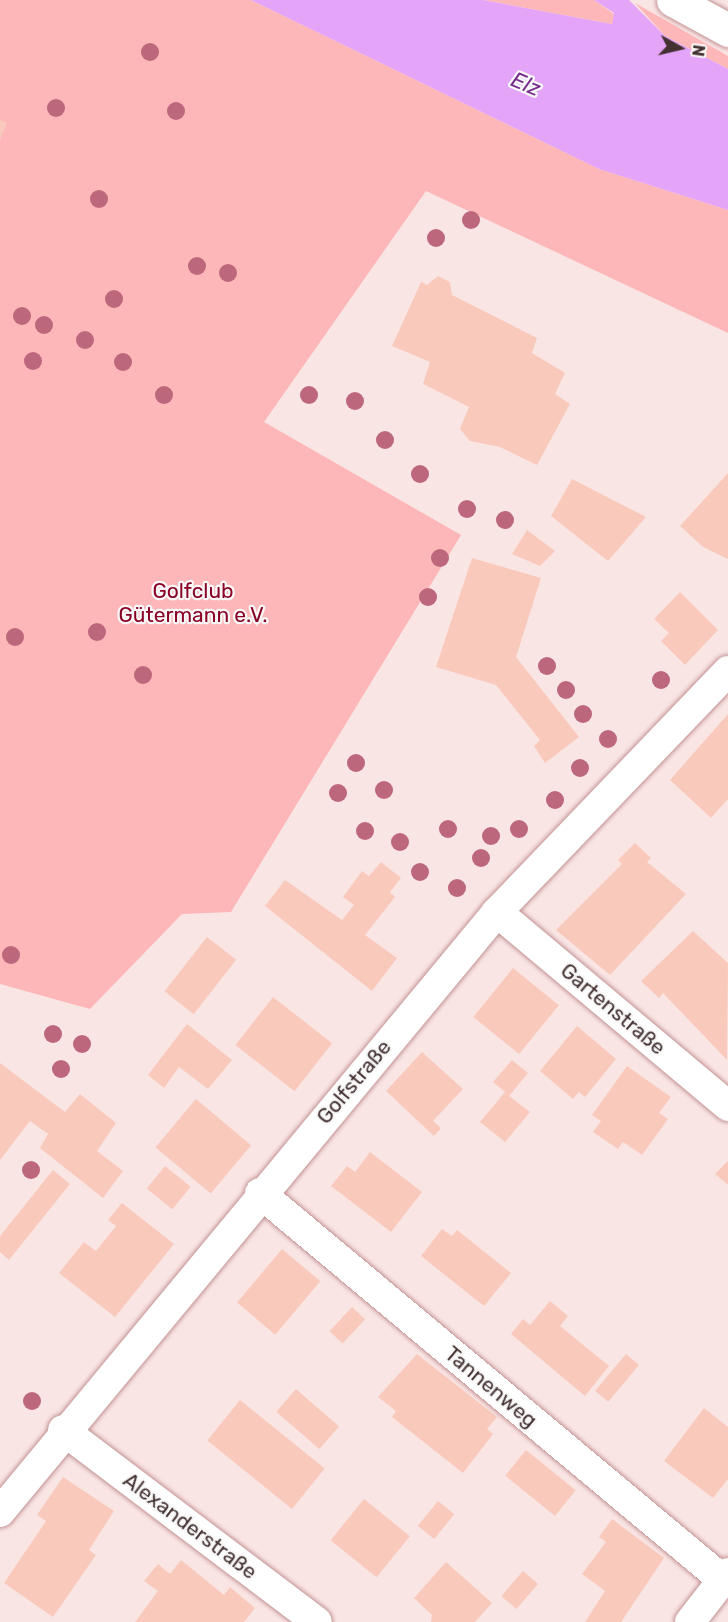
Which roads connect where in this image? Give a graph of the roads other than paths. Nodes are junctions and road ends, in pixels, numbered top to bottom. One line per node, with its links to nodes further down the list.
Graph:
1 (673, 0): 2 (street)
2 (728, 30)
3 (728, 670): 4 (street, Golfstraße)
4 (497, 912): 5 (street, Gartenstraße); 6 (street, Golfstraße)
5 (728, 1106)
6 (260, 1193): 7 (street, Golfstraße); 9 (street, Tannenweg)
7 (63, 1430): 8 (street, Golfstraße); 10 (street, Alexanderstraße)
8 (0, 1512)
9 (725, 1577): 11 (street)
10 (317, 1622)
11 (690, 1622)

